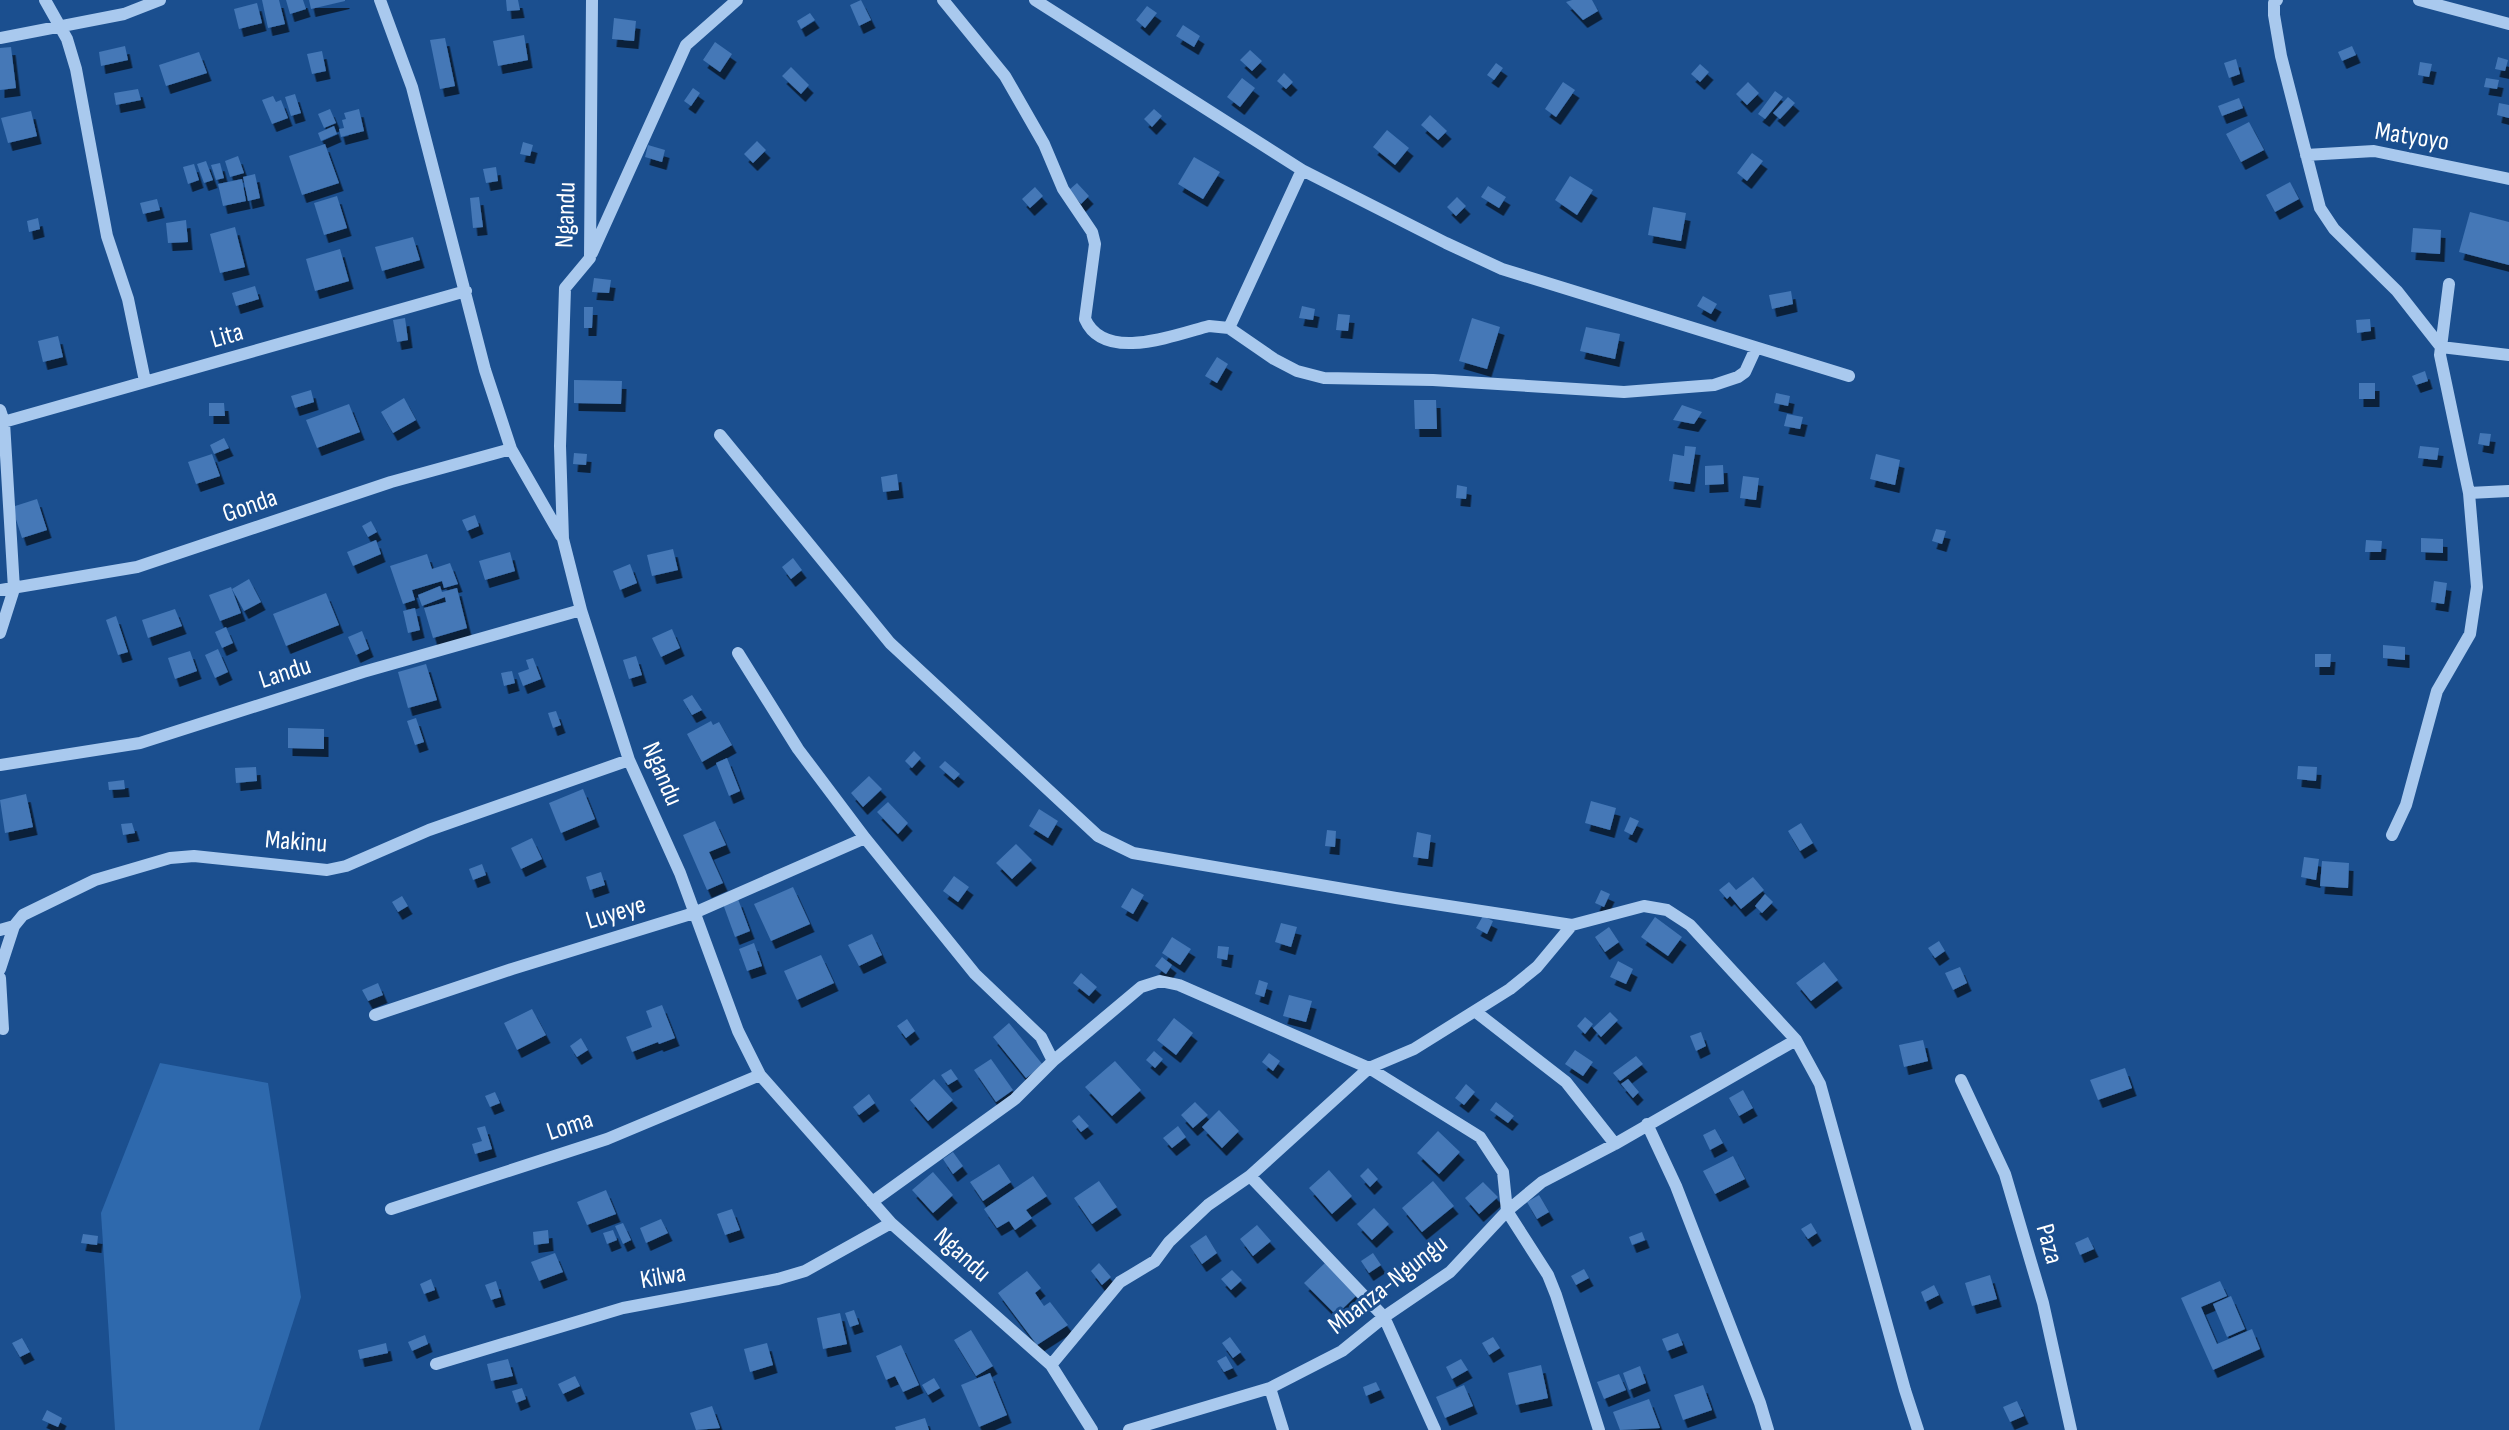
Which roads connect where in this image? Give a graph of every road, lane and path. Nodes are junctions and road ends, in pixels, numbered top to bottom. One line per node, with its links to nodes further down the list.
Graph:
1 (45, 0): 11 (street)
2 (160, 0): 11 (street)
3 (380, 0): 18 (street)
4 (592, 0): 16 (street, Ngandu)
5 (737, 0): 16 (street)
6 (943, 0): 19 (street)
7 (1035, 0): 14 (street)
8 (2277, 0): 13 (street)
9 (2419, 0): 10 (street)
10 (2509, 24)
11 (62, 27): 12 (street); 24 (street)
12 (0, 38)
13 (2306, 155): 15 (street, Matyoyo); 20 (street)
14 (1302, 170): 19 (street); 21 (street)
15 (2509, 178)
16 (590, 258): 30 (street, Ngandu)
17 (2449, 284): 20 (street)
18 (466, 291): 24 (street, Lita); 27 (street)
19 (1228, 328): 21 (street)
20 (2441, 346): 22 (street); 29 (street)
21 (1756, 348): 23 (street)
22 (2509, 355)
23 (1849, 376)
24 (145, 381): 25 (street, Lita)
25 (1, 418): 31 (street)
26 (720, 435): 41 (street)
27 (510, 449): 30 (street); 31 (street, Gonda)
28 (2509, 491): 29 (street)
29 (2469, 493): 38 (street)
30 (563, 539): 33 (street, Ngandu)
31 (14, 589): 32 (street, Gonda); 34 (street)
32 (0, 590)
33 (581, 610): 36 (street, Ngandu); 37 (street, Landu)
34 (0, 633)
35 (738, 653): 39 (street)
36 (629, 760): 40 (street, Ngandu); 42 (street, Makinu)
37 (0, 765)
38 (2392, 835)
39 (865, 838): 40 (street, Luyeye); 50 (street)
40 (694, 913): 47 (street, Luyeye); 52 (street, Ngandu)
41 (1572, 925): 46 (street); 49 (street)
42 (14, 926): 43 (street, Makinu); 44 (street)
43 (0, 930)
44 (0, 969)
45 (0, 978): 48 (street)
46 (1476, 1012): 51 (street); 55 (street)
47 (374, 1015)
48 (3, 1028)
49 (1796, 1040): 54 (street, Mbanza-Ngungu); 71 (street)
50 (1053, 1061): 51 (street); 57 (street)
51 (1369, 1068): 56 (street); 59 (street)
52 (760, 1075): 57 (street, Ngandu); 58 (street, Loma)
53 (1961, 1080): 72 (street, Paza)
54 (1647, 1124): 55 (street, Mbanza-Ngungu); 70 (street)
55 (1615, 1144): 59 (street, Mbanza-Ngungu)
56 (1250, 1176): 61 (street); 63 (street)
57 (872, 1202): 60 (street, Ngandu)
58 (391, 1209)
59 (1507, 1211): 61 (street, Mbanza-Ngungu); 69 (street)
60 (891, 1223): 62 (street, Kilwa); 63 (street, Ngandu)
61 (1384, 1317): 64 (street, Mbanza-Ngungu); 68 (street)
62 (436, 1364)
63 (1051, 1365): 65 (street, Ngandu)
64 (1270, 1388): 66 (street, Mbanza-Ngungu); 67 (street)
65 (1092, 1430)
66 (1129, 1430)
67 (1283, 1430)
68 (1435, 1430)
69 (1599, 1430)
70 (1768, 1430)
71 (1919, 1430)
72 (2071, 1430)

